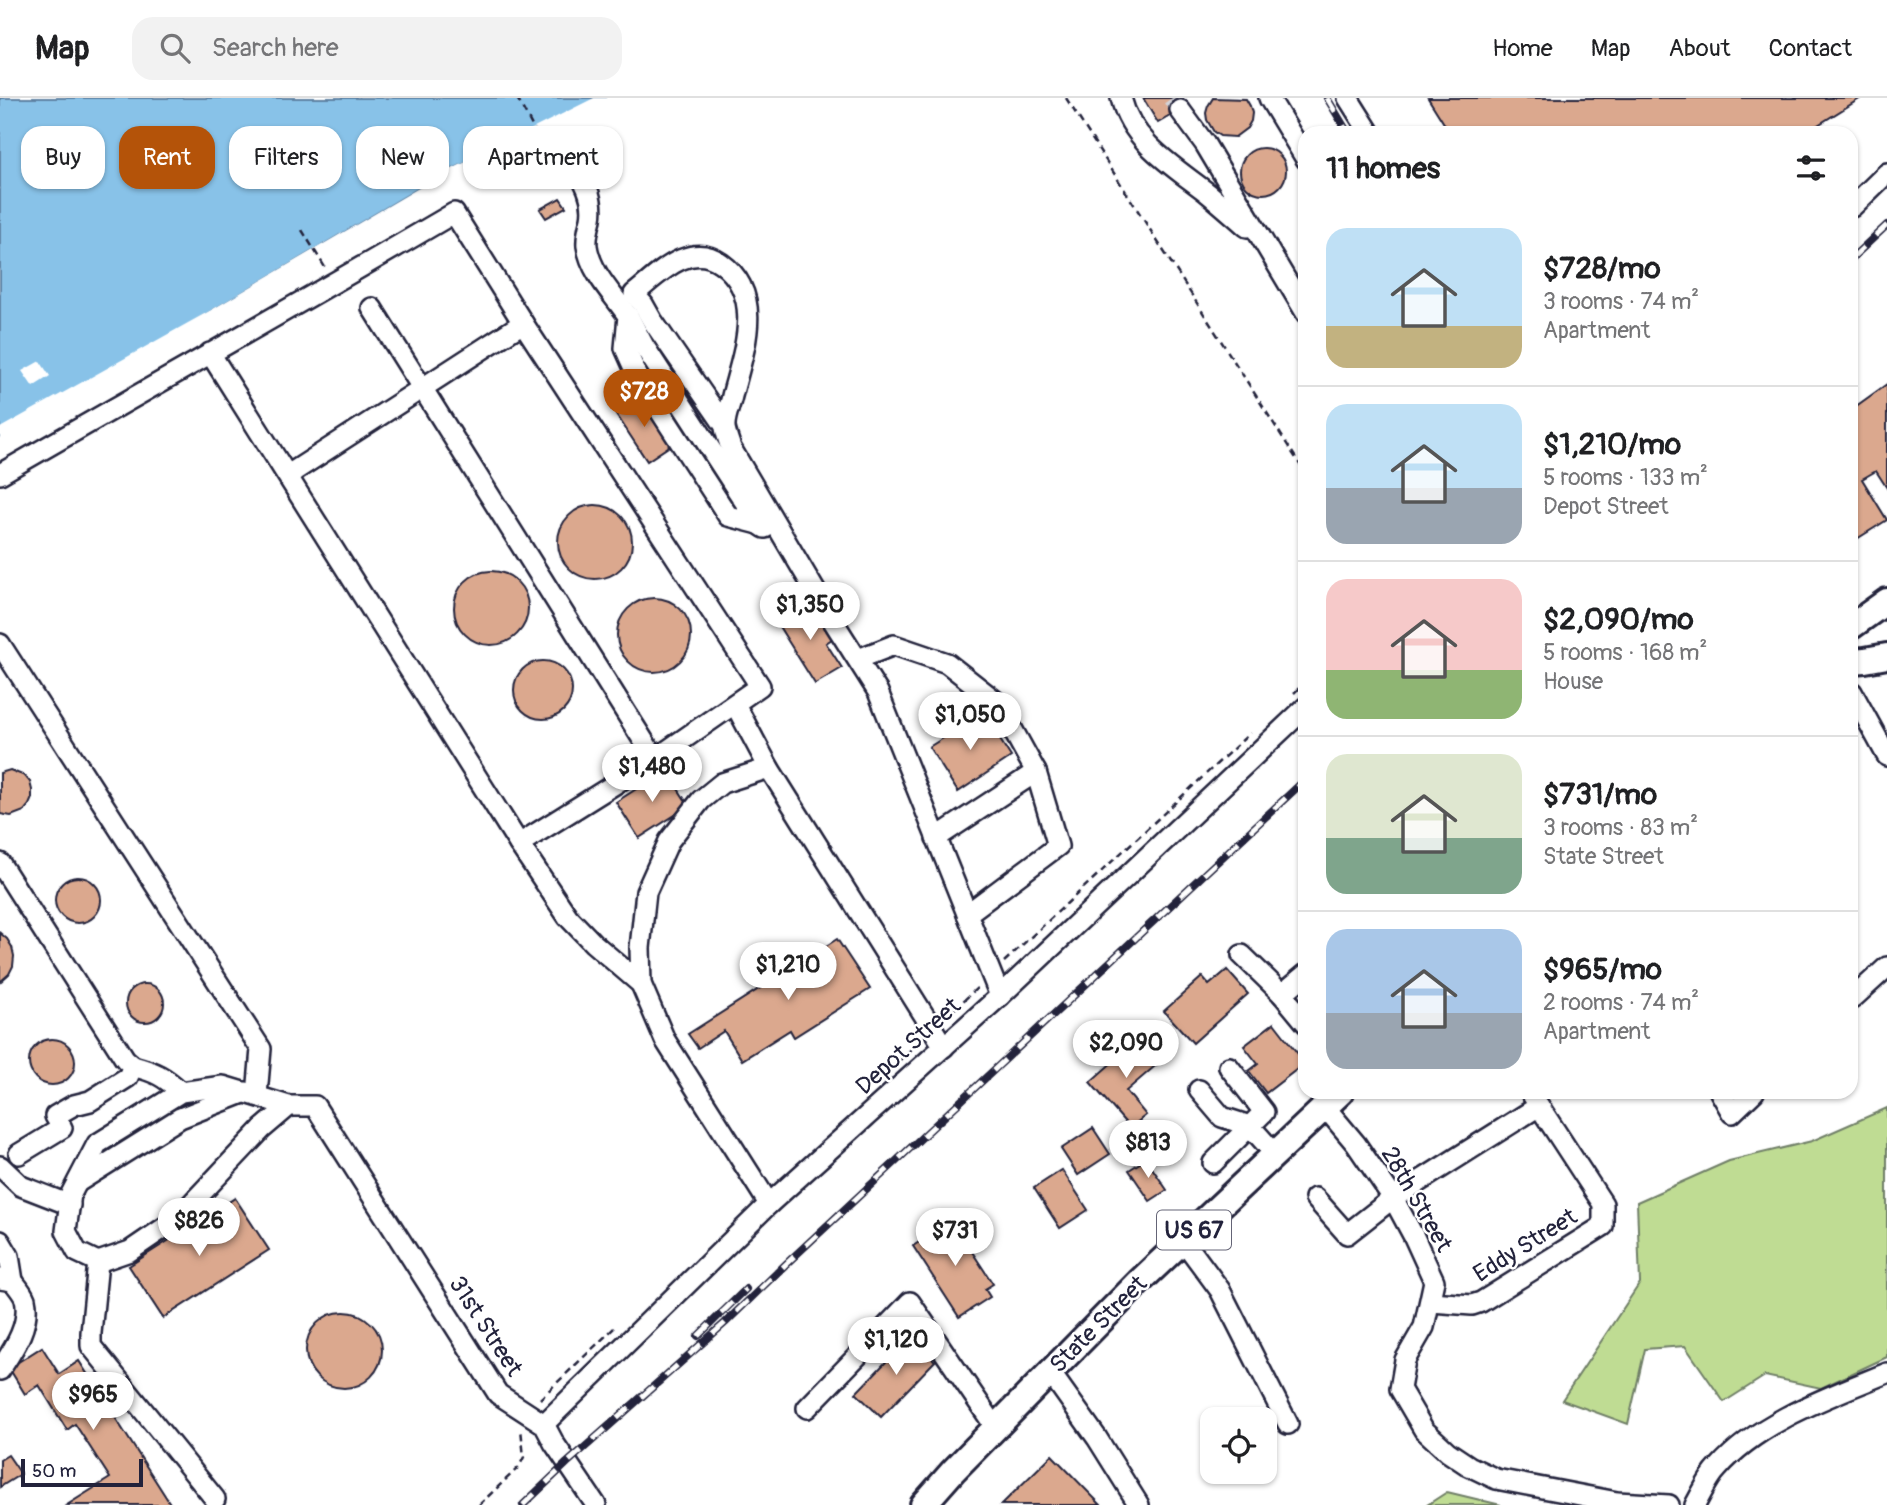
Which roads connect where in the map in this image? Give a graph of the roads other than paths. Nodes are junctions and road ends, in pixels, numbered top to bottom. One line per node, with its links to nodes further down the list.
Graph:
1 (1121, 98): 10 (street)
2 (1269, 98): 6 (street)
3 (1348, 98): 5 (street)
4 (1180, 110): 10 (street)
5 (1366, 126)
6 (1298, 146)
7 (1887, 173): 9 (street)
8 (587, 189): 14 (street)
9 (1858, 201)
10 (1261, 239): 12 (street)
11 (634, 294): 14 (street); 18 (street); 18 (street)
12 (1298, 300)
13 (372, 308): 17 (street)
14 (628, 316): 21 (street)
15 (523, 323): 16 (street); 17 (street); 29 (street)
16 (211, 353): 19 (street); 20 (street)
17 (423, 388): 20 (street); 32 (street)
18 (725, 426): 21 (street)
19 (0, 474)
20 (288, 475): 36 (street)
21 (785, 540): 26 (street)
22 (1887, 601): 23 (main road)
23 (1858, 622)
24 (0, 644): 52 (street)
25 (1887, 656): 27 (main road)
26 (858, 659): 34 (street); 35 (street)
27 (1858, 661)
28 (1858, 703): 31 (street)
29 (735, 704): 32 (street); 33 (street)
30 (1298, 715): 45 (street, Depot Street)
31 (1887, 755)
32 (655, 759): 36 (street)
33 (769, 768): 42 (street); 47 (street)
34 (1036, 772): 35 (street); 38 (street)
35 (936, 838): 38 (street)
36 (519, 844): 42 (street)
37 (0, 863): 48 (street)
38 (967, 914): 45 (street)
39 (1242, 955): 43 (street)
40 (1887, 967): 44 (street)
41 (1298, 981): 43 (street)
42 (641, 984): 66 (street)
43 (1282, 994): 46 (street)
44 (1858, 994)
45 (1000, 996): 47 (street, Depot Street)
46 (1298, 1013)
47 (944, 1046): 66 (street, Depot Street)
48 (133, 1066): 51 (street); 59 (street)
49 (1229, 1068): 58 (street)
50 (1199, 1090): 58 (street)
51 (180, 1092): 52 (street); 63 (street)
52 (252, 1094): 57 (street); 63 (street)
53 (1333, 1099): 60 (main road, State Street / US 67); 65 (street, 28th Street)
54 (1536, 1099): 65 (street); 72 (street, Eddy Street)
55 (1724, 1099): 56 (street)
56 (1747, 1099)
57 (289, 1106): 70 (street); 77 (street, 31st Street)
58 (1250, 1126): 60 (street); 61 (street)
59 (19, 1154)
60 (1275, 1154): 68 (main road, State Street / US 67)
61 (1213, 1163)
62 (0, 1166): 67 (street)
63 (77, 1183): 67 (street)
64 (1315, 1198): 65 (street)
65 (1393, 1198): 72 (street, 28th Street)
66 (769, 1204): 77 (street, Depot Street)
67 (70, 1205): 70 (street)
68 (1183, 1240): 74 (main road, State Street / US 67); 78 (street)
69 (0, 1241): 71 (street)
70 (98, 1262): 80 (street)
71 (6, 1280): 73 (street)
72 (1431, 1302): 82 (street, 28th Street)
73 (0, 1370)
74 (1050, 1373): 79 (main road, State Street / US 67); 81 (street)
75 (1887, 1373): 86 (street)
76 (807, 1408): 79 (street)
77 (544, 1424): 83 (street, 31st Street)
78 (1288, 1424)
79 (996, 1428): 84 (main road, State Street / US 67)
80 (215, 1499)
81 (1135, 1503)
82 (1616, 1503): 85 (street, 28th Street)
83 (596, 1505)
84 (923, 1505)
85 (1669, 1505)
86 (1695, 1505)

